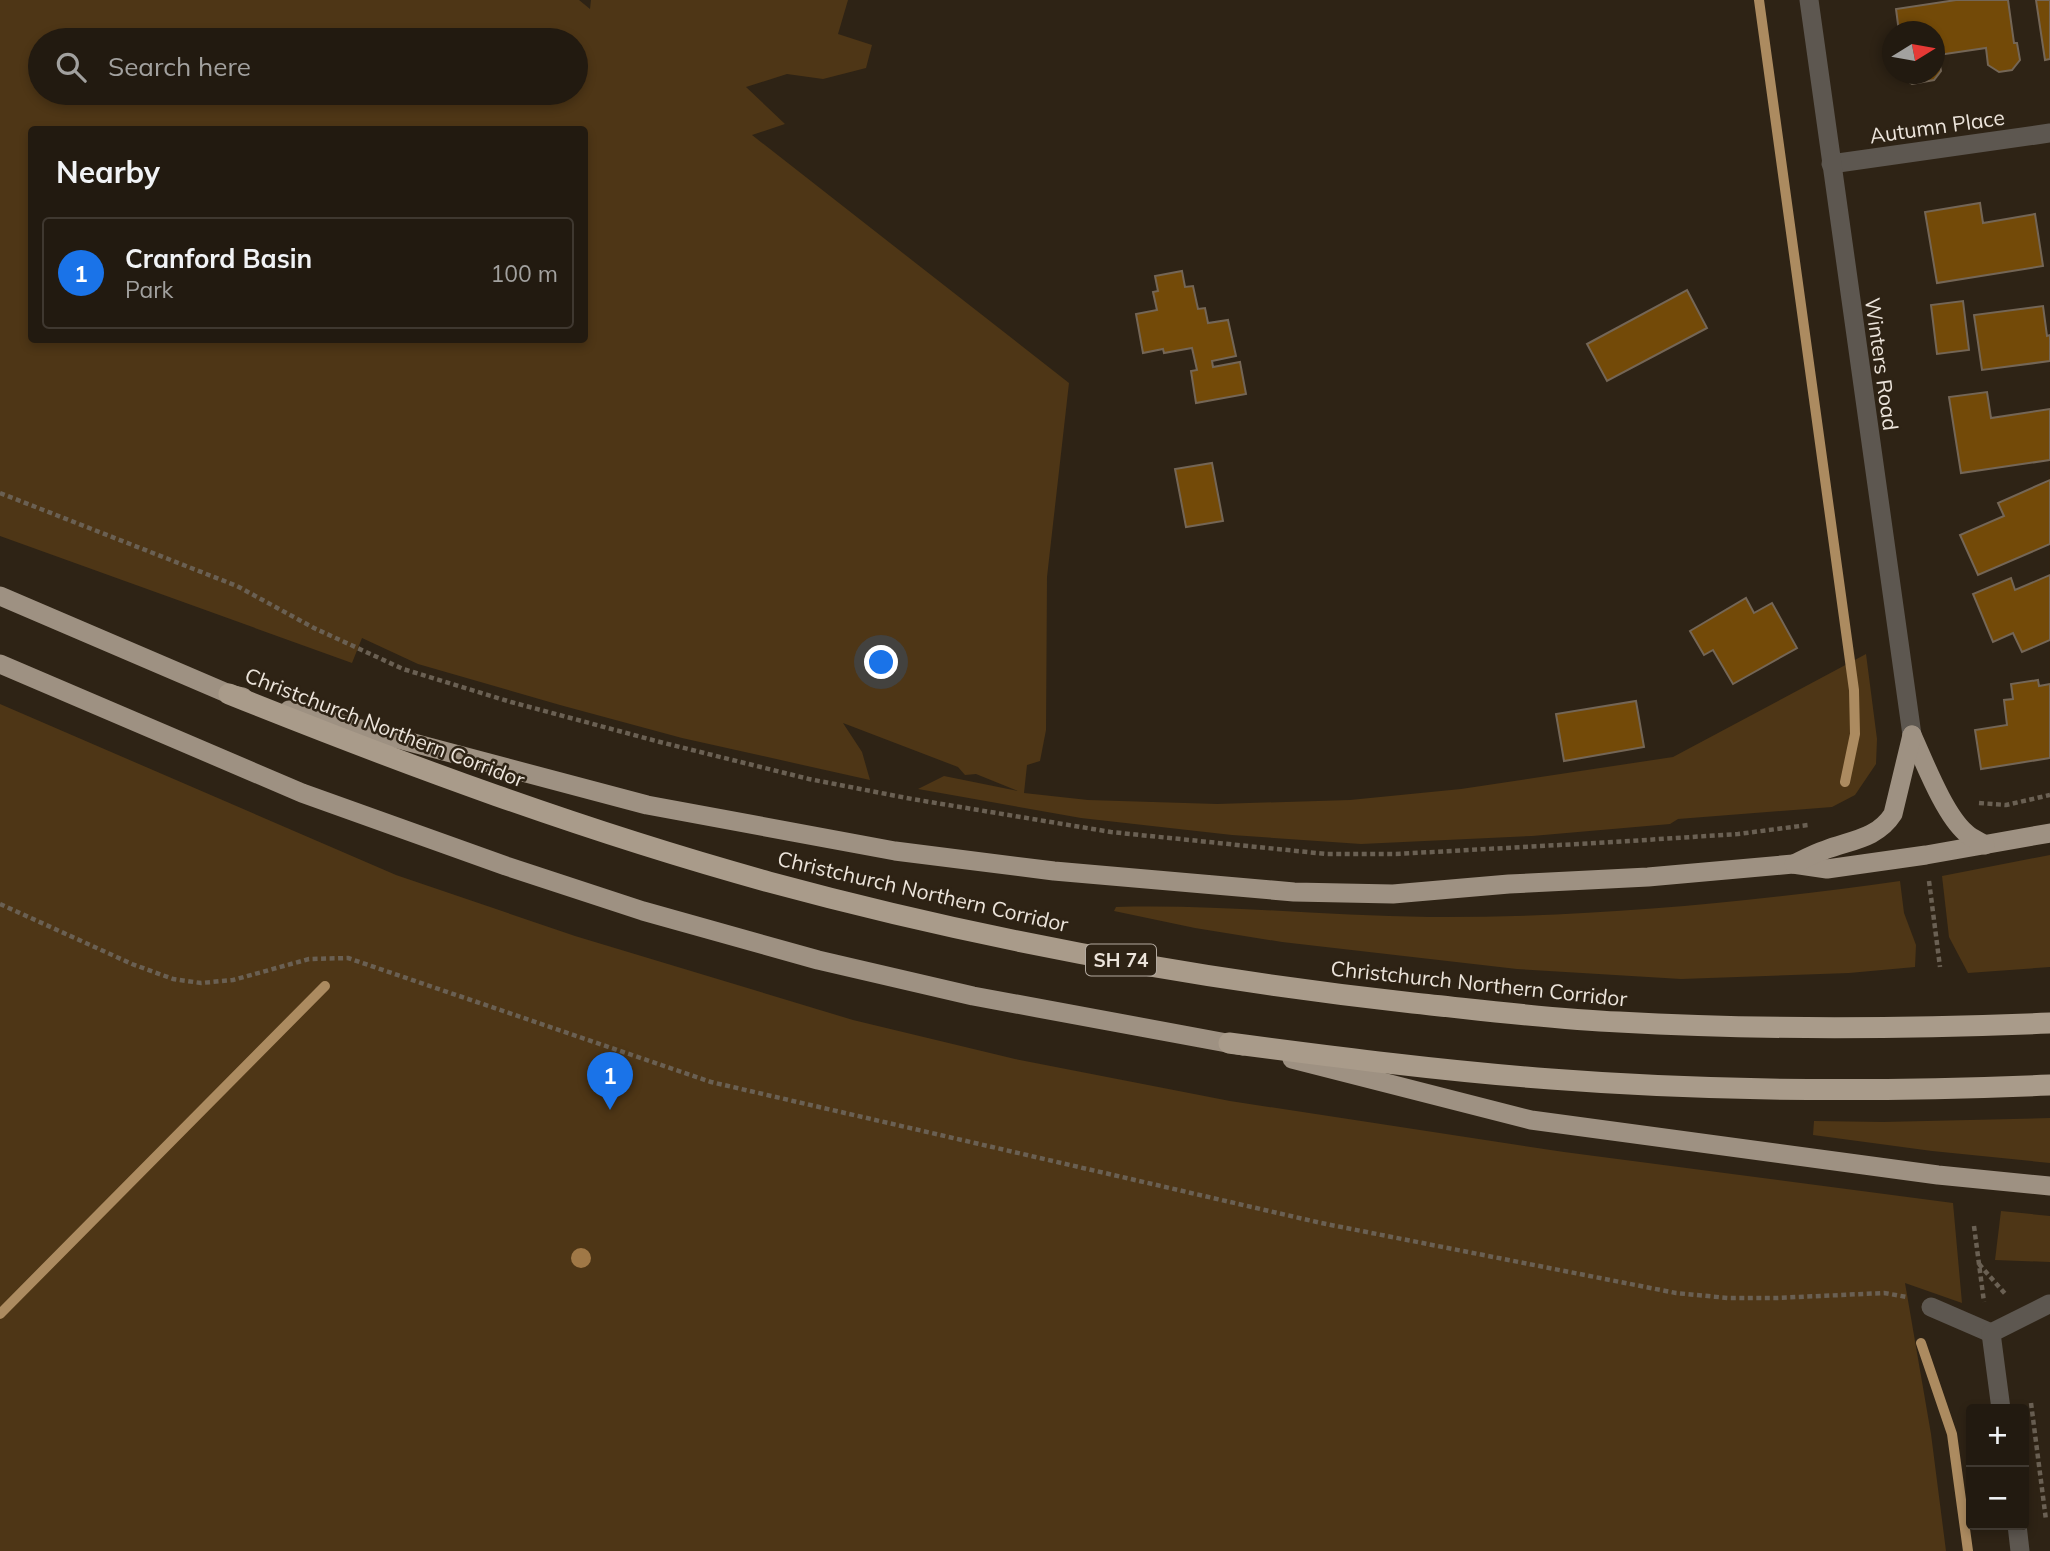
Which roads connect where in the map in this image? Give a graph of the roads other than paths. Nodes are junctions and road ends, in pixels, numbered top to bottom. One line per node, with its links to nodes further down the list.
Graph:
1 (1809, 0): 3 (street, Winters Road)
2 (2050, 133): 3 (street, Autumn Place)
3 (1831, 164): 7 (street, Winters Road)
4 (0, 596): 6 (highway, Christchurch Northern Corridor)
5 (0, 664): 12 (highway)
6 (229, 694): 10 (highway); 11 (highway, Christchurch Northern Corridor / SH 74)
7 (1912, 735): 9 (highway); 10 (highway)
8 (2050, 833): 9 (highway)
9 (1985, 845): 10 (highway)
10 (1793, 864)
11 (2050, 1023)
12 (1229, 1042): 13 (highway); 14 (highway)
13 (2050, 1085)
14 (2050, 1186)
15 (2049, 1304): 17 (street)
16 (1931, 1307): 17 (street)
17 (1991, 1333): 18 (street)
18 (2000, 1404)
19 (2018, 1530): 20 (street)
20 (2020, 1551)

